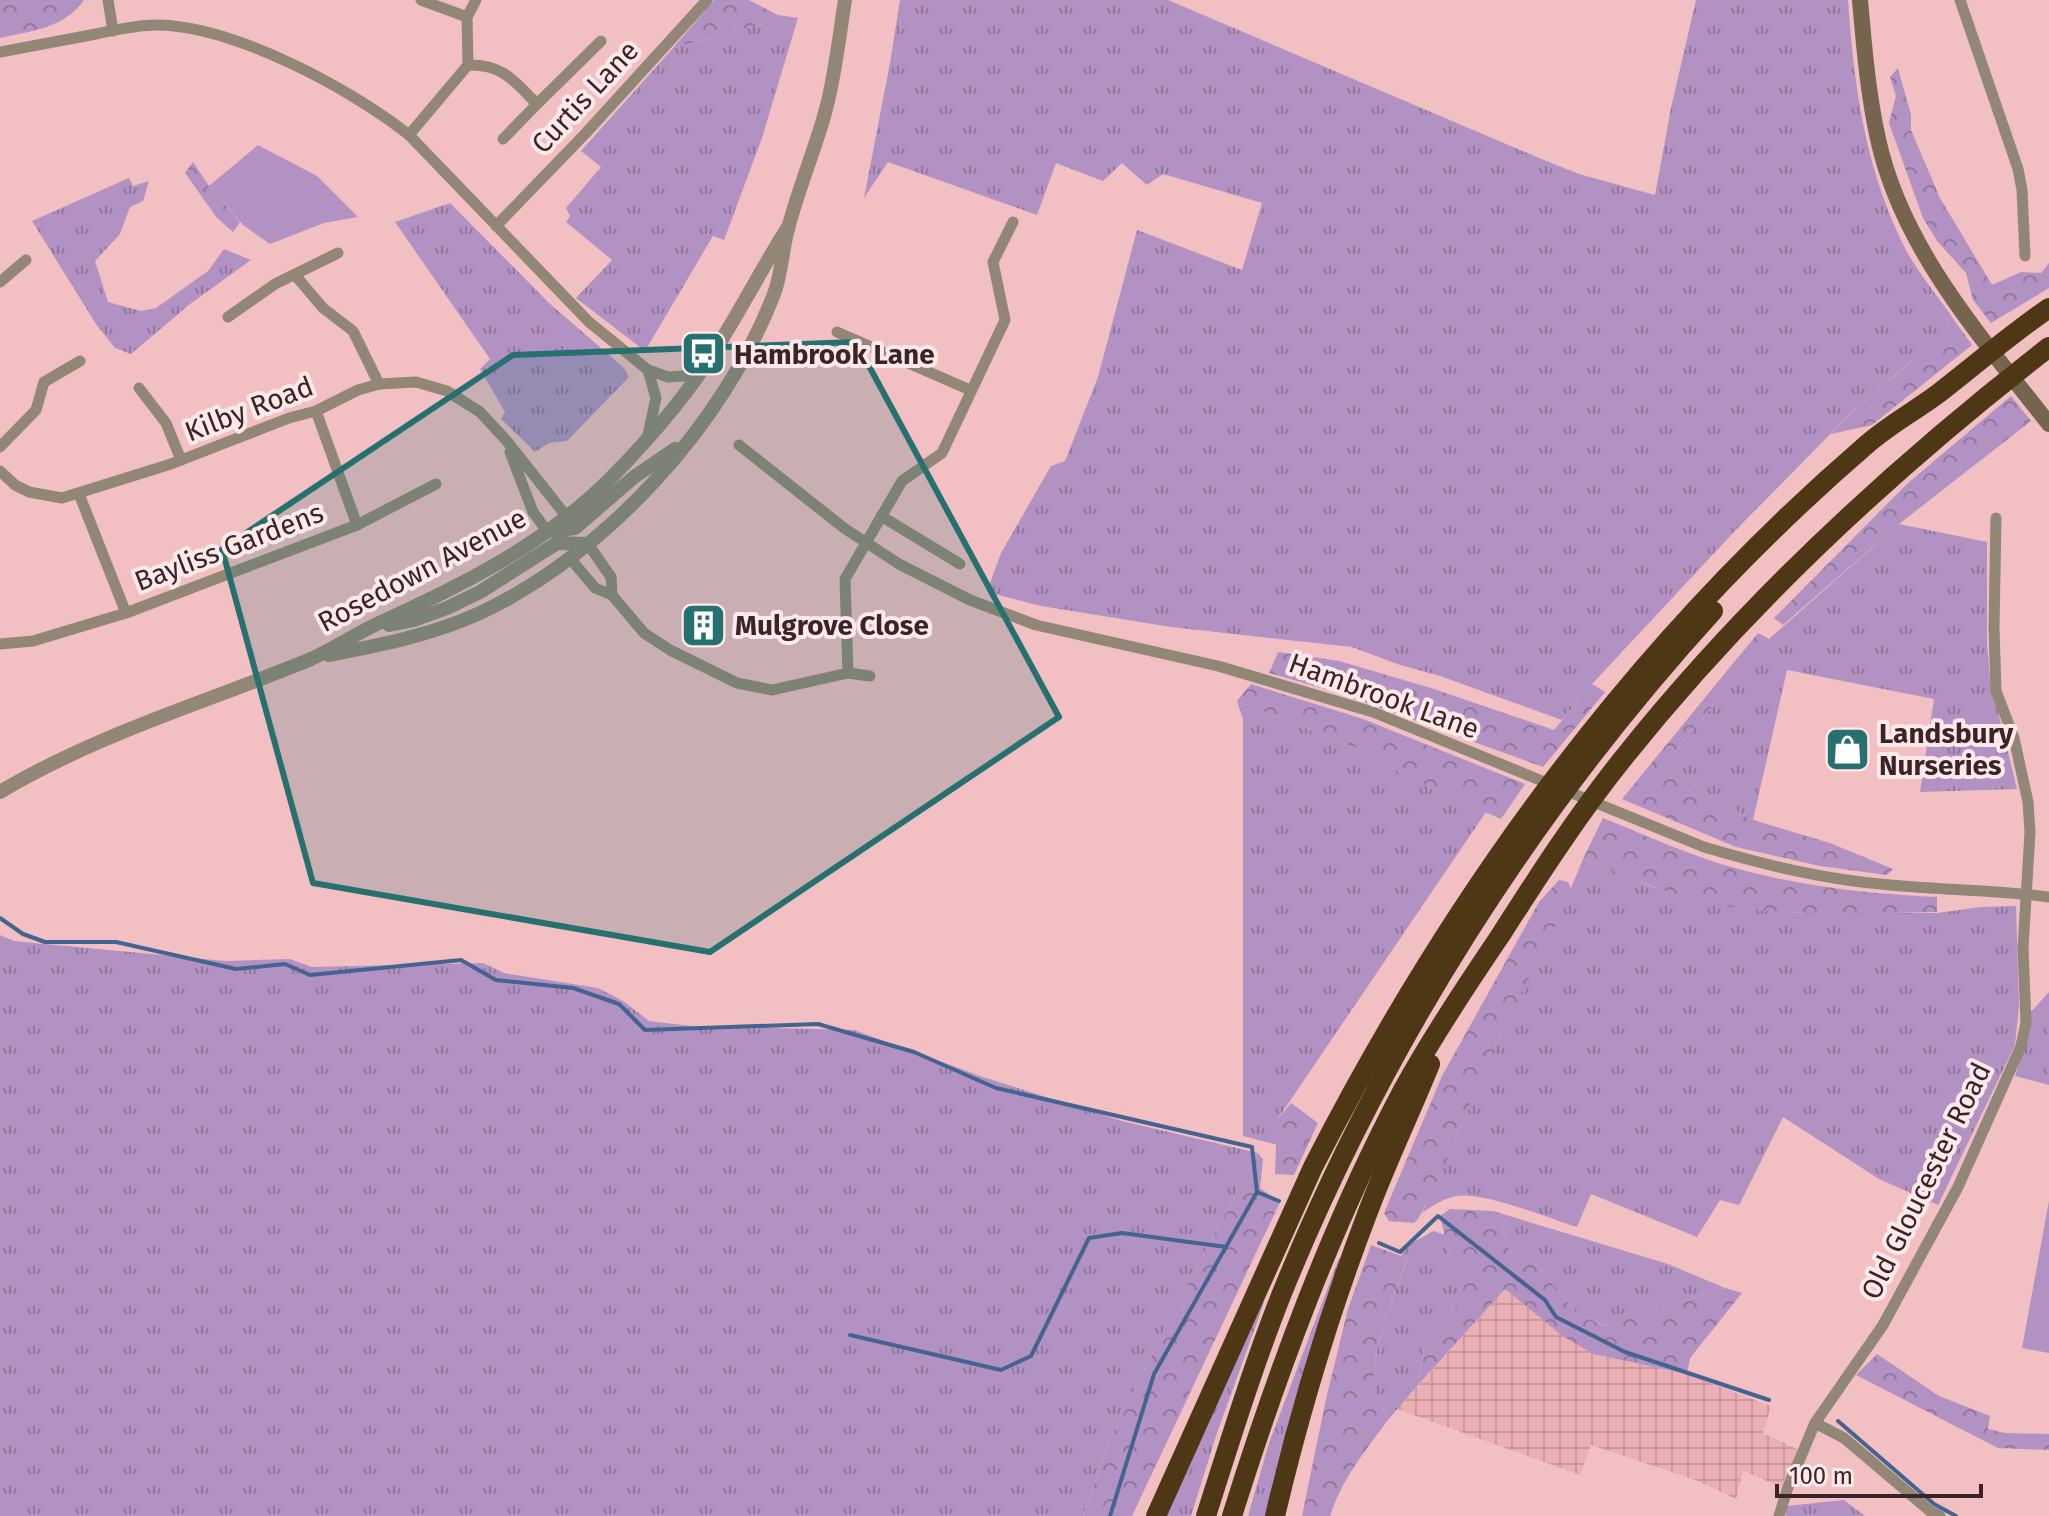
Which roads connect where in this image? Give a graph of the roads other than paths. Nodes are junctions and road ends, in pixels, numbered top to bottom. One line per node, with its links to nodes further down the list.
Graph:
1 (108, 0): 9 (street)
2 (421, 0): 8 (street)
3 (476, 0): 8 (street)
4 (707, 0): 17 (street, Curtis Lane)
5 (845, 0): 18 (street, Rosedown Avenue)
6 (1860, 0): 36 (main road)
7 (1960, 0): 20 (street)
8 (467, 17): 12 (street)
9 (113, 31): 11 (street); 14 (street)
10 (601, 41): 13 (street)
11 (0, 52)
12 (468, 65): 13 (street); 14 (street)
13 (537, 104): 15 (street)
14 (409, 135): 17 (street)
15 (503, 139)
16 (1013, 222): 33 (street)
17 (496, 226): 30 (street)
18 (788, 227): 29 (street, Rosedown Avenue); 39 (street, Rosedown Avenue)
19 (338, 253): 22 (street)
20 (2025, 256)
21 (26, 260): 23 (street)
22 (295, 275): 25 (street); 31 (street)
23 (0, 282)
24 (2049, 308): 35 (highway)
25 (228, 317)
26 (837, 332): 33 (street)
27 (2049, 347): 64 (highway)
28 (80, 361): 41 (street)
29 (703, 368): 30 (street); 38 (street, Rosedown Avenue)
30 (648, 370): 38 (street)
31 (379, 384): 34 (street, Kilby Road); 37 (street, Kilby Road)
32 (139, 388): 42 (street)
33 (970, 390): 46 (street)
34 (316, 411): 42 (street, Kilby Road); 49 (street, Bayliss Gardens)
35 (1909, 417): 65 (highway); 66 (highway)
36 (2045, 419)
37 (506, 440): 48 (street, Kilby Road); 50 (street, Kilby Road)
38 (647, 440): 48 (street, Rosedown Avenue)
39 (685, 443): 48 (street); 52 (street, Rosedown Avenue)
40 (739, 445): 51 (street, Hambrook Lane)
41 (0, 447)
42 (181, 460): 45 (street, Kilby Road)
43 (0, 471): 45 (street, Kilby Road)
44 (436, 484): 49 (street)
45 (79, 494): 56 (street, Bayliss Gardens)
46 (881, 516): 51 (street); 54 (street)
47 (1996, 518): 62 (street, Old Gloucester Road)
48 (571, 523): 50 (street); 52 (street)
49 (357, 525): 56 (street, Bayliss Gardens)
50 (552, 537): 52 (street); 53 (street); 58 (street, Rosedown Avenue)
51 (867, 543): 59 (street); 62 (street, Hambrook Lane)
52 (588, 544): 53 (street, Rosedown Avenue); 55 (street)
53 (569, 557): 55 (street); 58 (street, Rosedown Avenue)
54 (960, 564)
55 (612, 595): 59 (street)
56 (126, 613): 57 (street)
57 (0, 644)
58 (314, 658): 61 (street, Rosedown Avenue)
59 (848, 673): 60 (street)
60 (870, 676)
61 (0, 792)
62 (2025, 894): 63 (street, Hambrook Lane); 67 (street, Old Gloucester Road)
63 (2049, 897)
64 (1454, 1005): 70 (highway); 71 (highway)
65 (1397, 1049): 66 (highway); 69 (highway)
66 (1250, 1307): 68 (highway)
67 (1815, 1423): 72 (street, Old Gloucester Road); 73 (street)
68 (1156, 1516)
69 (1206, 1516)
70 (1232, 1516)
71 (1275, 1516)
72 (1779, 1516)
73 (1940, 1516)

